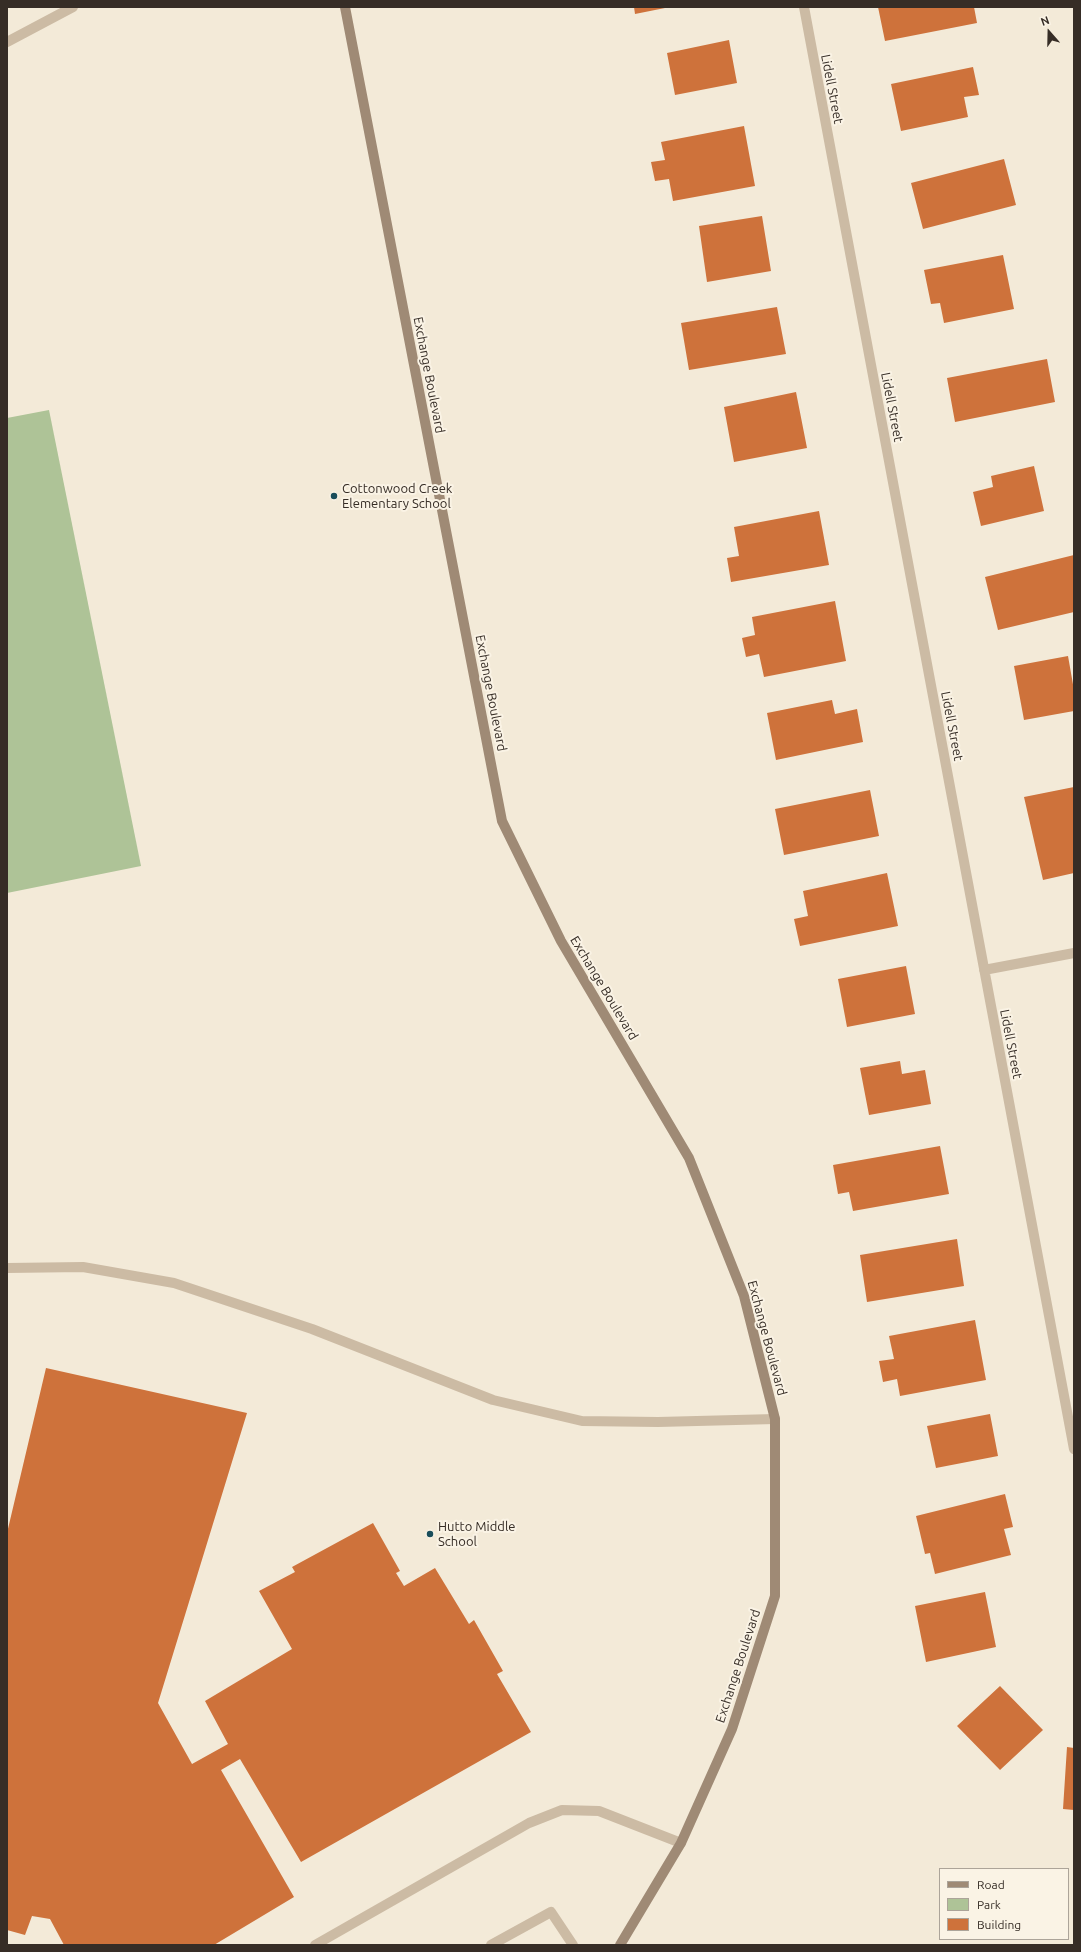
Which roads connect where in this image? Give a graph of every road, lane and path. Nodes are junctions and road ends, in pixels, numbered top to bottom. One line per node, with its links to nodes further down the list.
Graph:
1 (73, 7): 4 (street)
2 (346, 7): 8 (street, Exchange Boulevard)
3 (804, 7): 6 (street, Lidell Street)
4 (7, 42)
5 (1074, 953): 6 (street)
6 (984, 970): 9 (street, Lidell Street)
7 (7, 1268): 8 (street)
8 (775, 1419): 10 (street, Exchange Boulevard)
9 (1074, 1449)
10 (682, 1843): 11 (street); 14 (street, Exchange Boulevard)
11 (315, 1945)
12 (491, 1945): 13 (street)
13 (573, 1945)
14 (620, 1945)

